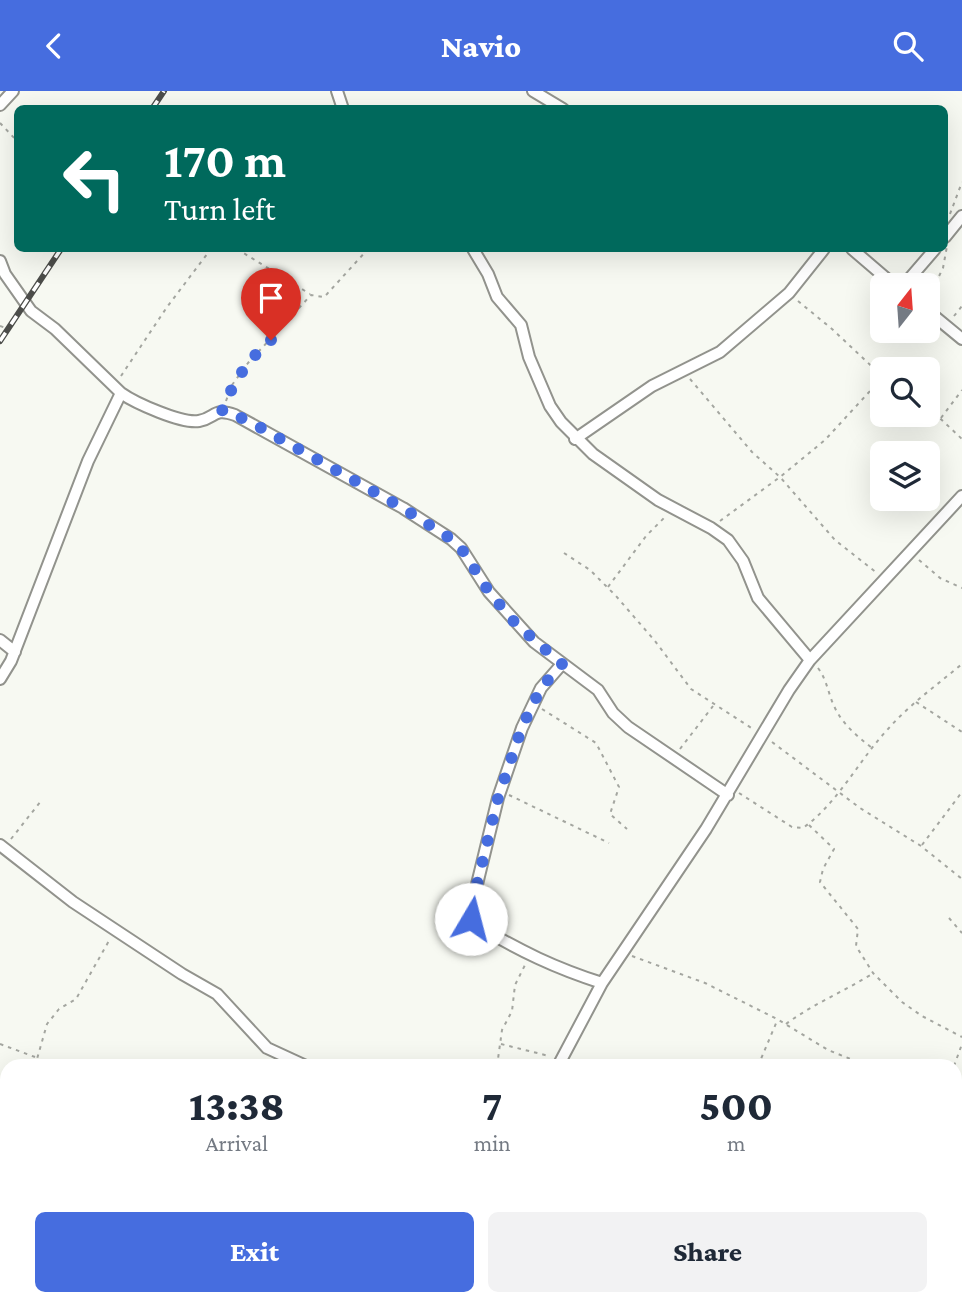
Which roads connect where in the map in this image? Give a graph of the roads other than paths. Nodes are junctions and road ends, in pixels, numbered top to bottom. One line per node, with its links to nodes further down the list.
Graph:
1 (13, 91): 4 (street)
2 (533, 91): 3 (street)
3 (556, 105)
4 (0, 106)
5 (962, 216): 6 (street)
6 (950, 233)
7 (475, 252): 17 (street)
8 (822, 252): 17 (street)
9 (856, 252): 12 (street)
10 (932, 252): 13 (street)
11 (0, 261): 16 (street)
12 (880, 273)
13 (914, 273)
14 (940, 320): 15 (street)
15 (962, 338)
16 (117, 390): 20 (street); 22 (street)
17 (575, 439): 21 (street)
18 (962, 496): 21 (street)
19 (0, 641): 20 (street)
20 (15, 652): 23 (street)
21 (810, 660): 24 (street)
22 (562, 664): 24 (street); 26 (street)
23 (0, 678)
24 (730, 791): 26 (street)
25 (2, 846): 27 (street)
26 (602, 983): 28 (street)
27 (291, 1059)
28 (562, 1059)

